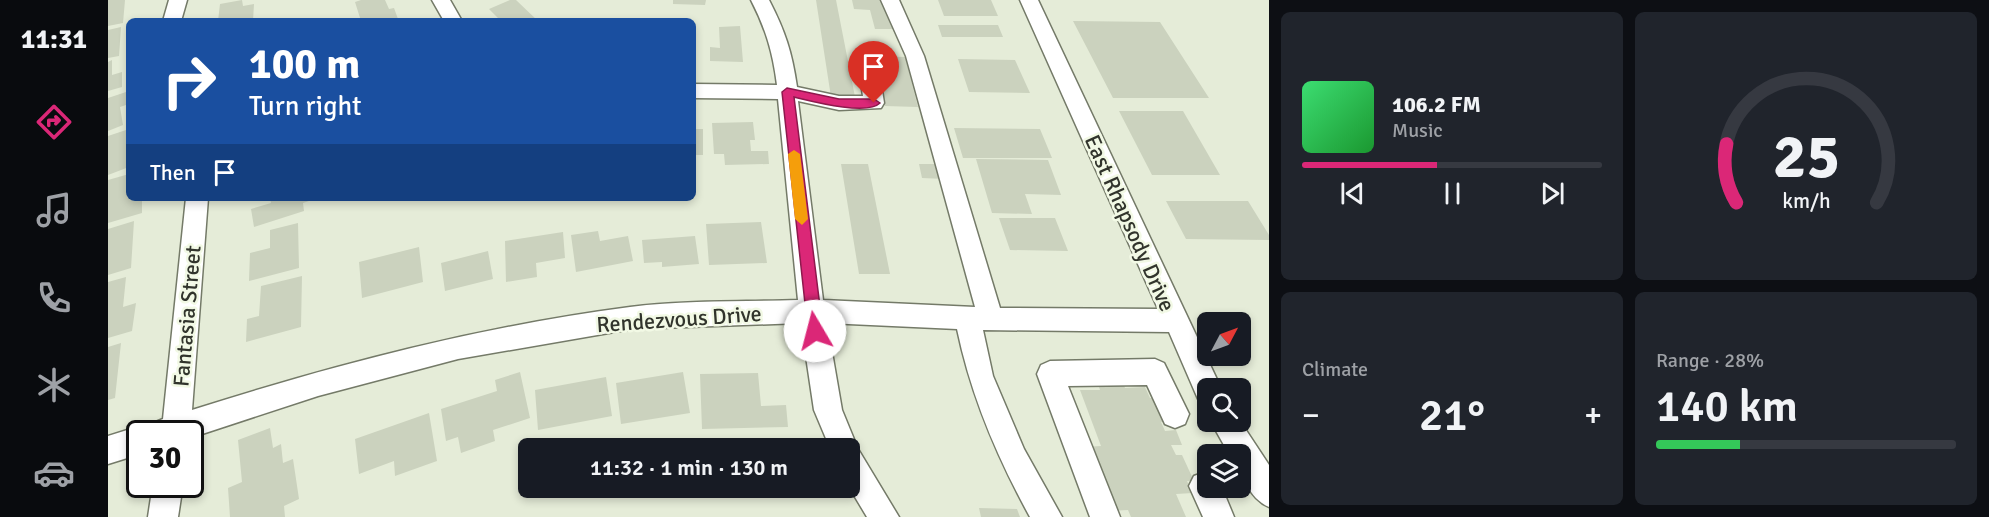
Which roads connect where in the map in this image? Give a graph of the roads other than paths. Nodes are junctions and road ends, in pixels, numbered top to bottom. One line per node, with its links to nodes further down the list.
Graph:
1 (178, 0): 6 (street)
2 (441, 0): 7 (street)
3 (760, 0): 10 (street)
4 (890, 0): 13 (street)
5 (1029, 0): 14 (street, East Rhapsody Drive)
6 (173, 18)
7 (451, 18)
8 (867, 58): 10 (street)
9 (696, 91): 10 (street)
10 (787, 92): 12 (street)
11 (197, 201): 19 (street, Fantasia Street)
12 (812, 311): 13 (street, Rendezvous Drive); 20 (street, Rendezvous Drive); 22 (street)
13 (979, 319): 14 (street, Rendezvous Drive); 31 (street)
14 (1175, 321): 15 (street, East Rhapsody Drive)
15 (1202, 378)
16 (1161, 384): 17 (street); 18 (street); 32 (street)
17 (1197, 386)
18 (1175, 414)
19 (172, 420)
20 (204, 421)
21 (1230, 432): 26 (street)
22 (840, 438)
23 (126, 444): 24 (street)
24 (108, 450)
25 (860, 477): 30 (street)
26 (1257, 486)
27 (166, 498): 29 (street)
28 (1210, 498): 33 (street)
29 (163, 517)
30 (884, 517)
31 (1047, 517)
32 (1105, 517)
33 (1219, 517)

